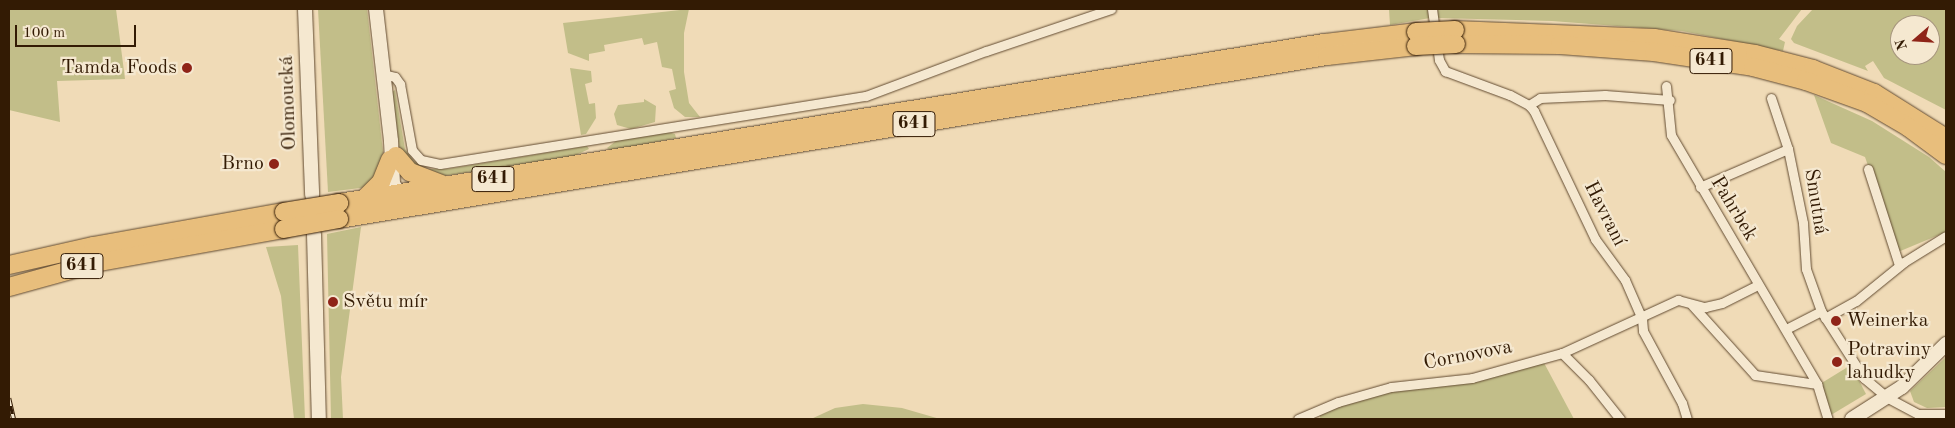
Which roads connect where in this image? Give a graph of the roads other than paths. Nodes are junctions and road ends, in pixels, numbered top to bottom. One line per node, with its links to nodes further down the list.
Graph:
1 (304, 9): 20 (main road, Olomoucká)
2 (376, 9): 7 (main road)
3 (1111, 9): 7 (street)
4 (1432, 9): 11 (street)
5 (1455, 37): 6 (highway, 641, bridge); 12 (highway, 641); 15 (highway, 641)
6 (1416, 39): 17 (highway, 641); 22 (highway, 641)
7 (383, 74): 14 (main road)
8 (1666, 86): 10 (street, Pahrbek)
9 (1771, 98): 13 (street, Smutná)
10 (1670, 100): 11 (street); 18 (street, Pahrbek)
11 (1529, 105): 34 (street, Havraní)
12 (1946, 138)
13 (1788, 149): 18 (street); 33 (street, Smutná)
14 (392, 152): 17 (highway); 19 (main road); 21 (highway)
15 (1946, 155)
16 (1868, 169): 29 (street)
17 (455, 185): 19 (highway, 641)
18 (1700, 187): 31 (street, Pahrbek)
19 (398, 194): 21 (highway, 641); 22 (main road); 24 (main road)
20 (312, 195)
21 (364, 199): 23 (highway, 641)
22 (413, 206): 24 (highway, 641)
23 (339, 211): 24 (highway, 641); 25 (highway, 641, bridge)
24 (389, 211)
25 (284, 220): 28 (highway, 641); 30 (highway, 641)
26 (314, 234): 41 (main road)
27 (1946, 236): 29 (street)
28 (14, 264)
29 (1899, 265): 33 (street)
30 (14, 285)
31 (1758, 285): 32 (street); 35 (street, Pahrbek)
32 (1692, 304): 34 (street, Cornovova); 38 (street)
33 (1823, 314): 35 (street); 39 (street, Smutná)
34 (1642, 319): 37 (street, Cornovova); 44 (street, Havraní)
35 (1786, 329): 38 (street, Pahrbek)
36 (1946, 344): 39 (main road)
37 (1562, 353): 42 (street, Cornovova); 43 (street)
38 (1817, 384): 45 (street, Pahrbek)
39 (1888, 398): 40 (street, Smutná); 46 (main road)
40 (1946, 414)
41 (319, 419)
42 (1298, 419)
43 (1620, 419)
44 (1687, 419)
45 (1828, 419)
46 (1852, 419)

